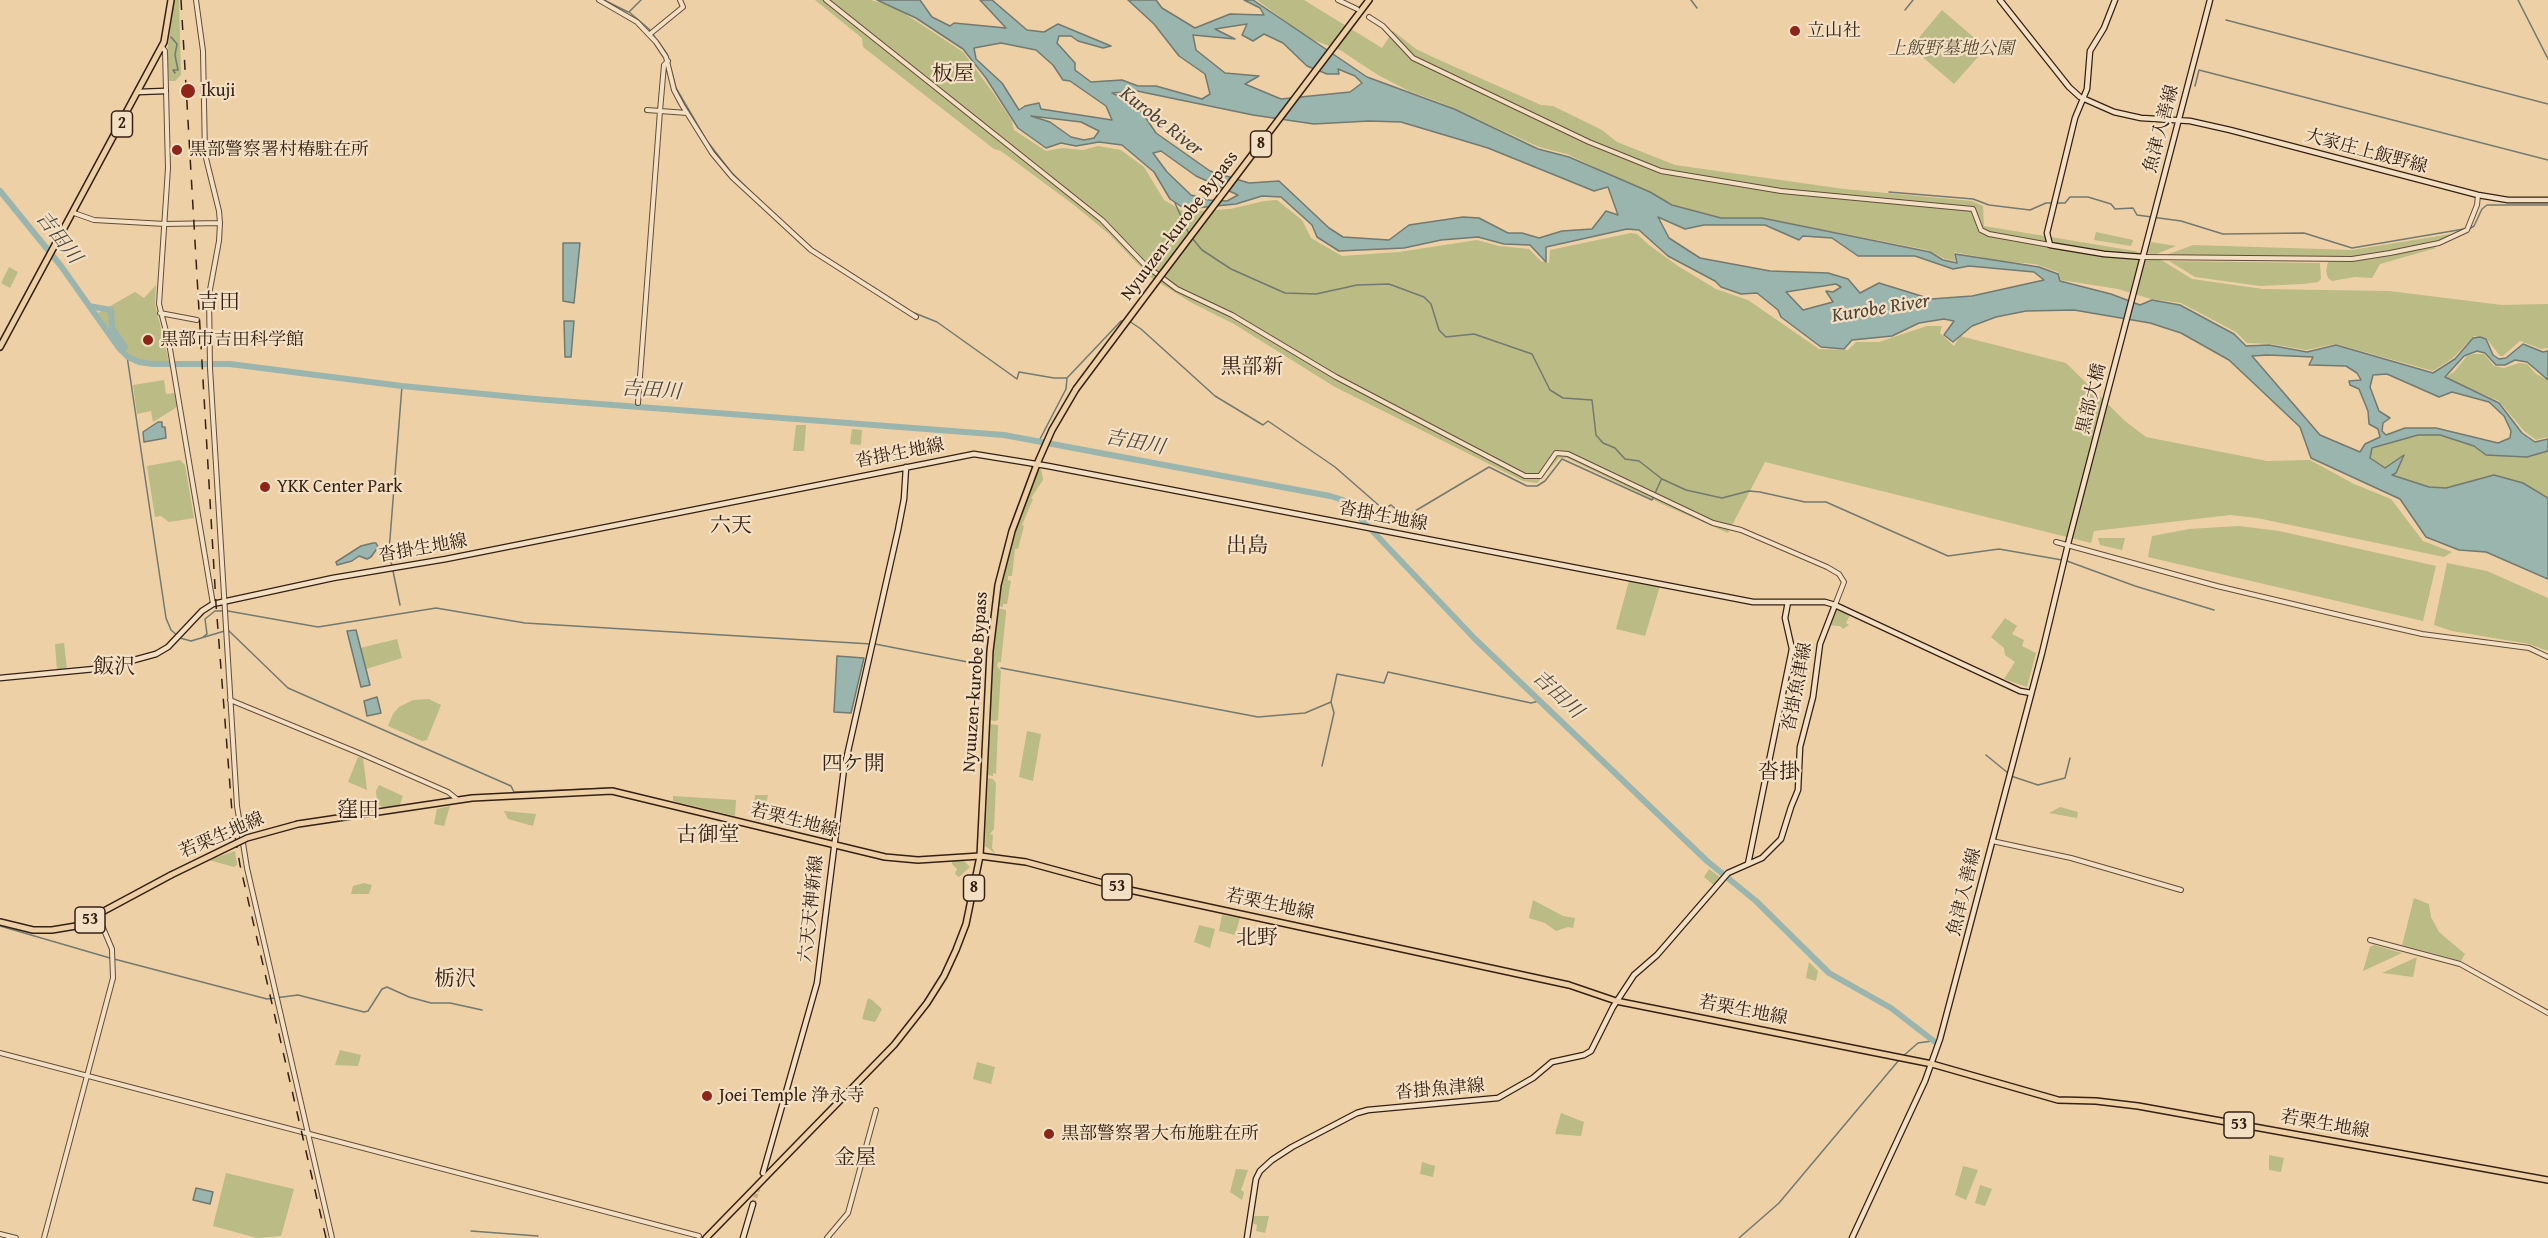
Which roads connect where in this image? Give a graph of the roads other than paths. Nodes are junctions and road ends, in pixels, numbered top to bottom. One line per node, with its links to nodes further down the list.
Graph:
1 (171, 0): 14 (main road, 2)
2 (196, 0): 26 (street)
3 (599, 0): 13 (street)
4 (680, 0): 13 (street)
5 (826, 0): 43 (street)
6 (1338, 0): 11 (street)
7 (1369, 0): 11 (main road, Nyuuzen-kurobe Bypass / 8)
8 (2000, 0): 18 (main road)
9 (2115, 0): 18 (main road)
10 (2210, 0): 22 (main road, 魚津入善線)
11 (1360, 9): 36 (main road, Nyuuzen-kurobe Bypass / 8, bridge)
12 (1369, 17): 28 (street)
13 (650, 34): 15 (street)
14 (162, 47): 16 (street); 17 (main road, 2)
15 (668, 62): 20 (street); 21 (street)
16 (165, 91): 17 (main road); 27 (street)
17 (138, 92): 25 (main road, 2)
18 (2084, 99): 22 (main road, 大家庄上飯野線); 28 (main road)
19 (647, 110): 20 (street)
20 (660, 111): 21 (street); 35 (street)
21 (687, 113): 32 (street)
22 (2179, 120): 23 (main road, 大家庄上飯野線); 29 (main road, 魚津入善線)
23 (2478, 195): 24 (main road, 大家庄上飯野線); 29 (street)
24 (2548, 200)
25 (74, 213): 27 (street); 34 (main road, 2)
26 (220, 223): 27 (street); 40 (street)
27 (165, 224): 31 (street)
28 (2050, 245): 29 (main road)
29 (2143, 257): 30 (main road, 魚津入善線)
30 (2140, 264): 39 (main road, 黒部大橋)
31 (160, 313): 33 (street); 42 (street)
32 (916, 317)
33 (197, 320)
34 (0, 347)
35 (638, 403)
36 (1037, 464): 37 (main road, 沓掛生地線); 41 (main road, 沓掛生地線); 51 (main road, Nyuuzen-kurobe Bypass / 8)
37 (906, 467): 40 (main road, 沓掛生地線); 50 (main road, 六天天神新線)
38 (2056, 542): 39 (street)
39 (2068, 543): 44 (street); 46 (main road, 魚津入善線)
40 (224, 602): 42 (main road, 沓掛生地線); 47 (street)
41 (1788, 602): 43 (main road, 沓掛生地線); 52 (main road, 沓掛魚津線)
42 (213, 604): 45 (main road)
43 (1835, 605): 46 (main road); 52 (main road, 沓掛魚津線)
44 (2548, 657)
45 (0, 678)
46 (2031, 693): 49 (main road, 魚津入善線)
47 (230, 700): 48 (street); 63 (street)
48 (459, 800): 50 (main road, 若栗生地線 / 53); 54 (main road, 若栗生地線 / 53, bridge)
49 (1992, 841): 53 (street); 60 (main road, 魚津入善線)
50 (832, 846): 51 (main road, 若栗生地線 / 53); 64 (main road, 六天天神新線)
51 (980, 856): 57 (main road, 若栗生地線 / 53); 72 (main road, Nyuuzen-kurobe Bypass / 8)
52 (1748, 864): 57 (main road, 沓掛魚津線)
53 (2181, 890)
54 (98, 916): 55 (main road, 若栗生地線 / 53); 61 (street)
55 (0, 922)
56 (2370, 940): 58 (street)
57 (1616, 1001): 60 (main road, 若栗生地線 / 53); 75 (main road, 沓掛魚津線)
58 (2548, 1013)
59 (0, 1053): 61 (street)
60 (1932, 1064): 65 (main road, 若栗生地線 / 53); 76 (main road, 魚津入善線)
61 (87, 1075): 63 (street); 70 (street)
62 (876, 1110): 74 (street)
63 (308, 1133): 68 (street); 71 (street)
64 (763, 1173)
65 (2548, 1180)
66 (753, 1204): 73 (main road)
67 (0, 1234): 69 (street)
68 (699, 1236)
69 (16, 1238)
70 (44, 1238)
71 (332, 1238)
72 (706, 1238)
73 (743, 1238)
74 (826, 1238)
75 (1247, 1238)
76 (1852, 1238)

